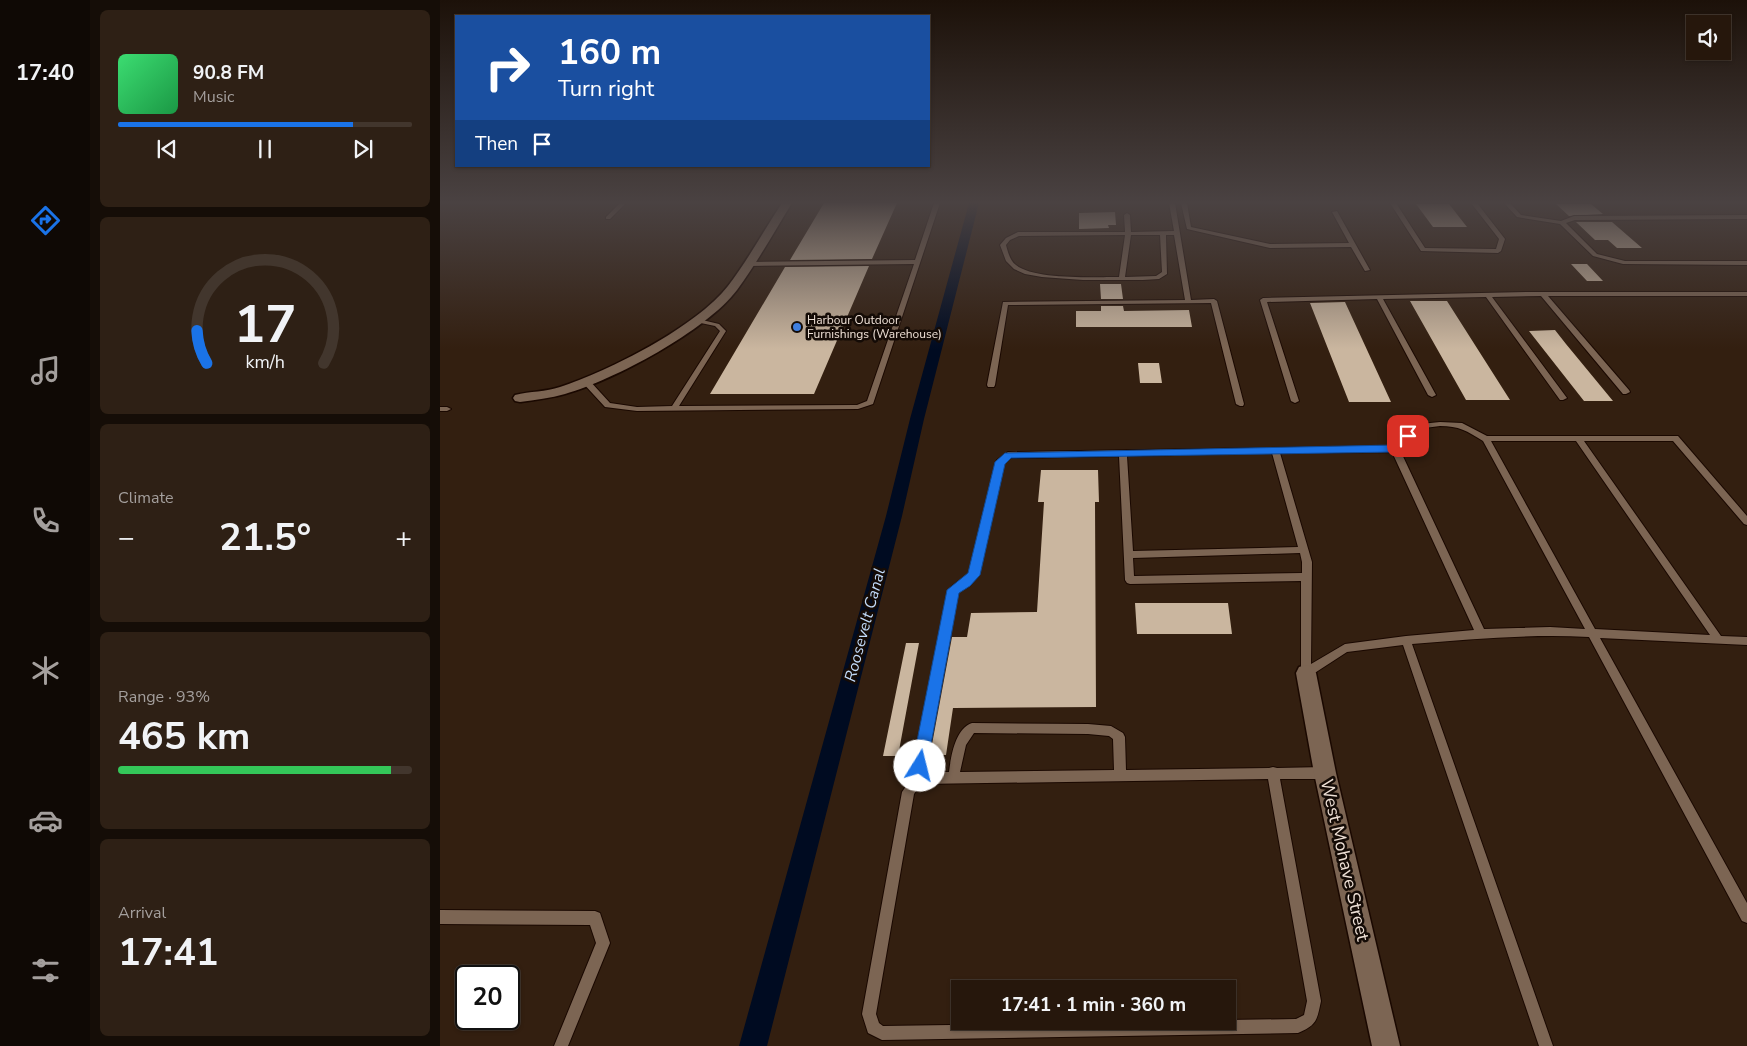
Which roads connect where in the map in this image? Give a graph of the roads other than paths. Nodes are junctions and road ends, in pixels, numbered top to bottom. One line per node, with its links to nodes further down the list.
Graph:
1 (757, 252): 11 (street)
2 (920, 252): 9 (lane)
3 (1005, 252): 13 (lane)
4 (1125, 252): 13 (lane)
5 (1164, 252): 13 (lane)
6 (1179, 252): 18 (lane)
7 (1356, 252): 12 (lane)
8 (1592, 252): 10 (lane)
9 (917, 262): 11 (lane); 28 (lane)
10 (1747, 263)
11 (749, 264): 19 (street)
12 (1367, 270)
13 (1122, 278)
14 (1543, 294): 15 (lane); 16 (lane); 22 (lane)
15 (1747, 294)
16 (1488, 295): 17 (lane); 25 (lane)
17 (1379, 297): 23 (lane); 26 (lane)
18 (1188, 302): 21 (lane); 27 (lane)
19 (698, 321): 20 (street); 28 (lane)
20 (586, 382): 24 (street); 28 (lane)
21 (991, 385)
22 (1626, 392)
23 (1432, 395)
24 (520, 398)
25 (1562, 398)
26 (1295, 401)
27 (1240, 404)
28 (674, 409)
29 (1578, 438): 30 (lane); 34 (lane); 41 (lane)
30 (1486, 439): 31 (lane); 39 (lane)
31 (1395, 449): 32 (lane); 38 (lane)
32 (1275, 451): 33 (lane); 35 (lane)
33 (1123, 453): 36 (lane); 47 (lane)
34 (1747, 522)
35 (1303, 550): 36 (lane); 37 (lane)
36 (1129, 555): 37 (lane)
37 (1306, 577): 43 (lane)
38 (1481, 634): 39 (lane); 40 (lane)
39 (1593, 634): 41 (lane); 49 (lane)
40 (1406, 640): 43 (lane); 53 (lane)
41 (1718, 640): 42 (lane)
42 (1747, 641)
43 (1306, 673): 45 (street, West Mohave Street)
44 (1273, 772): 45 (lane); 46 (lane); 47 (lane)
45 (1325, 773): 52 (street, West Mohave Street)
46 (1120, 775): 48 (lane); 48 (lane)
47 (918, 778): 48 (lane)
48 (954, 778)
49 (1747, 916)
50 (440, 917): 51 (lane)
51 (561, 1046)
52 (1386, 1046)
53 (1546, 1046)

